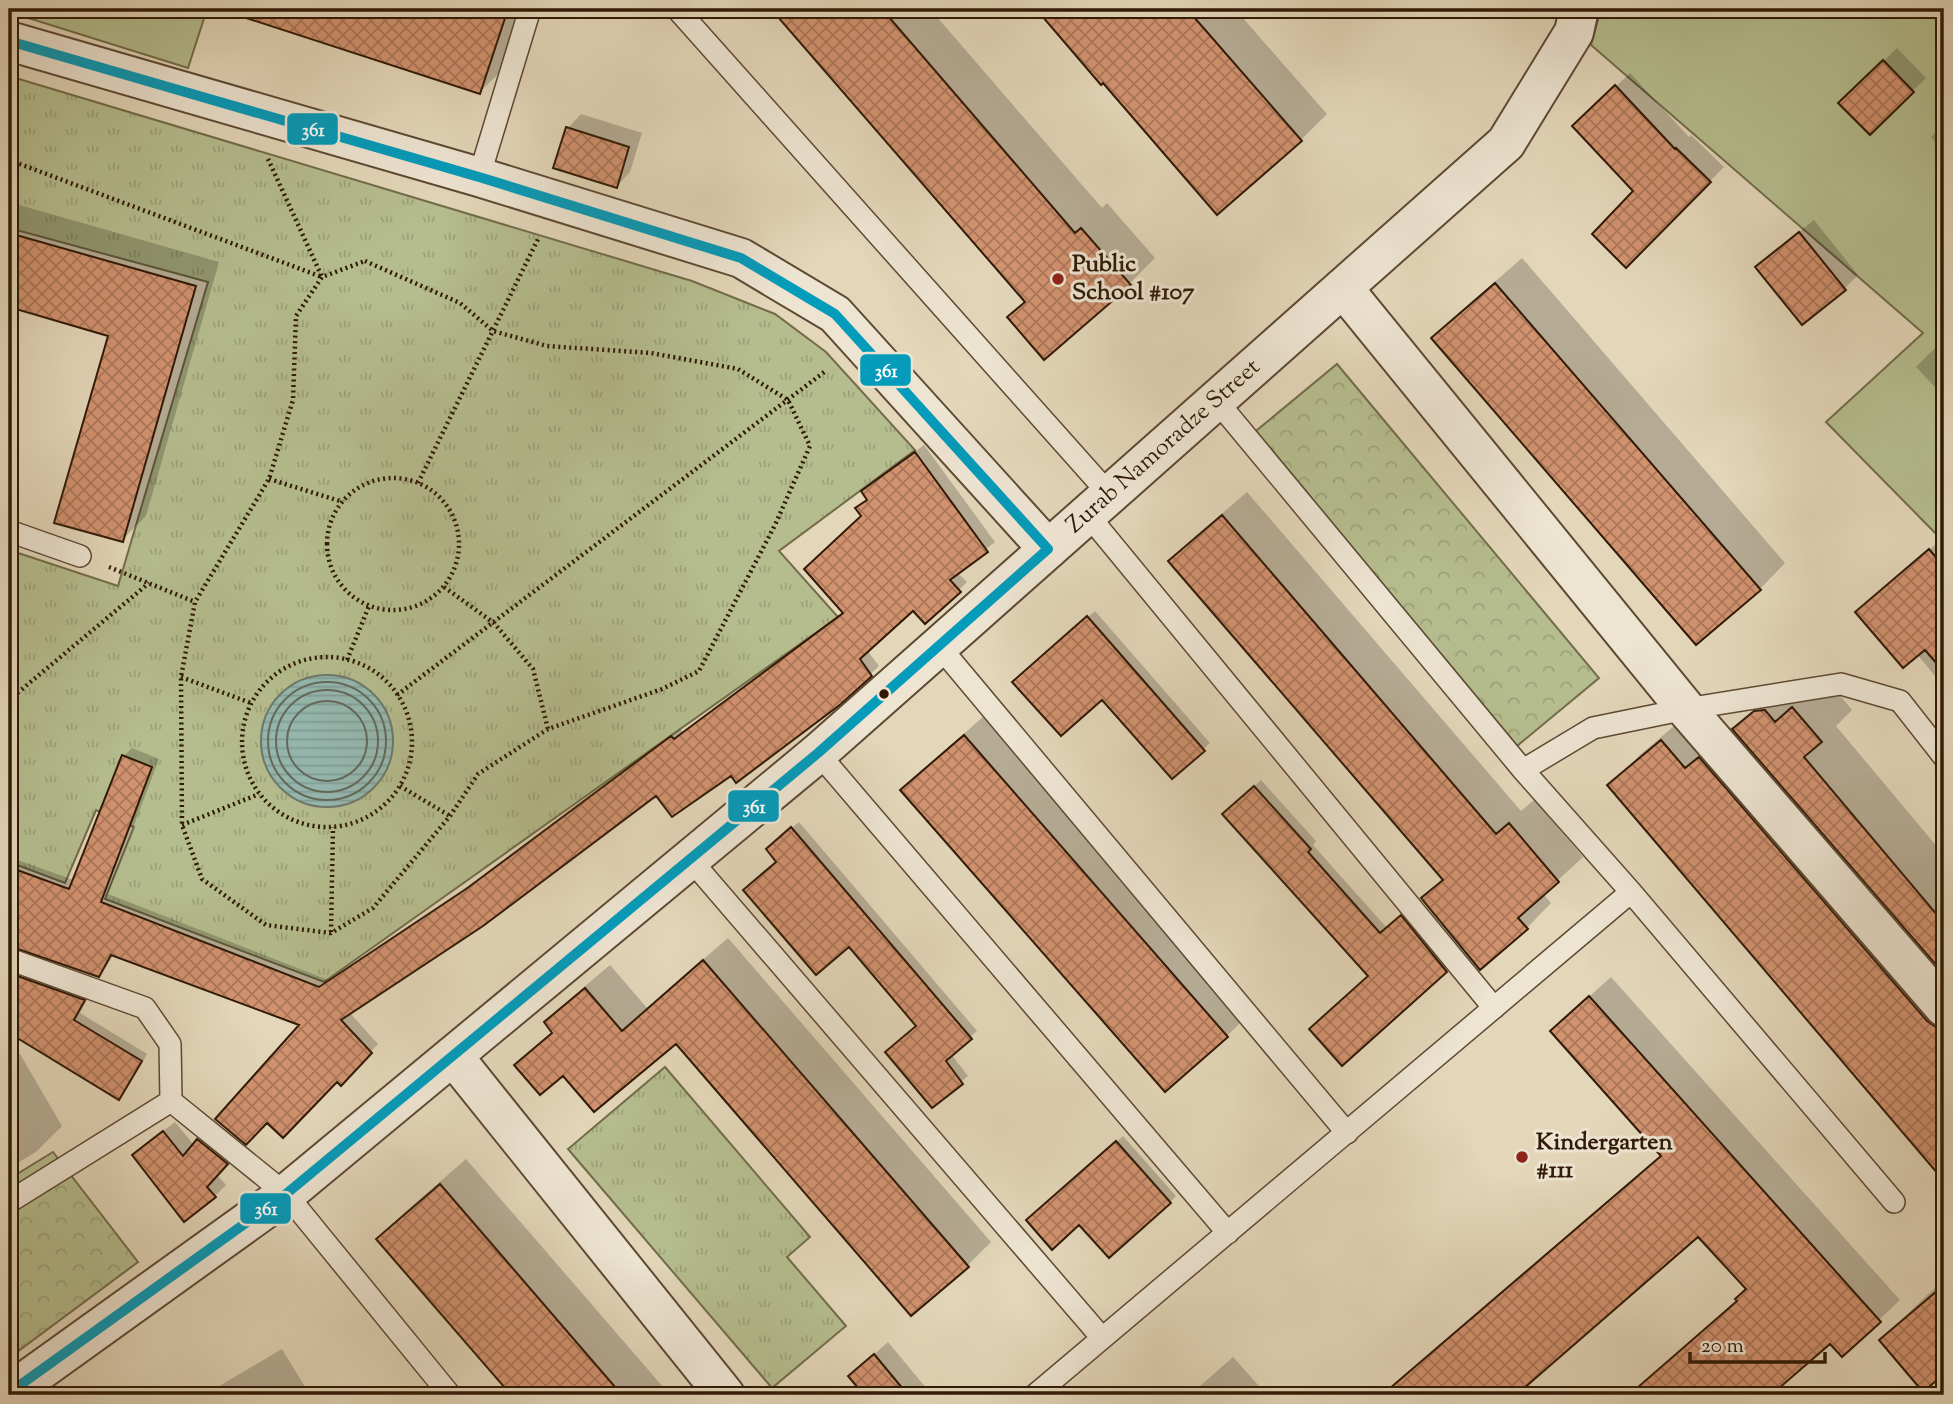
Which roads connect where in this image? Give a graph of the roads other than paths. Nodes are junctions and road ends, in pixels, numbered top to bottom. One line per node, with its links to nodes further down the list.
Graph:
1 (530, 9): 5 (lane)
2 (677, 9): 8 (lane)
3 (1579, 9): 6 (street, Zurab Namoradze Street)
4 (9, 41): 5 (street)
5 (479, 177): 10 (street)
6 (1343, 288): 7 (street, Zurab Namoradze Street); 13 (street)
7 (1216, 400): 8 (street, Zurab Namoradze Street); 16 (lane)
8 (1099, 505): 10 (street, Zurab Namoradze Street); 21 (lane)
9 (9, 531): 11 (lane)
10 (1048, 549): 12 (street, Zurab Namoradze Street)
11 (80, 556)
12 (939, 646): 14 (street, Zurab Namoradze Street); 24 (lane)
13 (1686, 709): 15 (lane); 16 (lane); 20 (street)
14 (818, 753): 17 (street, Zurab Namoradze Street); 28 (lane)
15 (1944, 757)
16 (1523, 770): 18 (lane)
17 (690, 859): 22 (street, Zurab Namoradze Street); 29 (lane)
18 (1631, 892): 21 (lane); 27 (lane)
19 (9, 959): 23 (lane)
20 (1944, 1007)
21 (1494, 1008): 24 (lane)
22 (453, 1056): 25 (street, Zurab Namoradze Street); 32 (street)
23 (171, 1101): 25 (lane); 26 (lane)
24 (1347, 1133): 28 (lane)
25 (286, 1194): 30 (street, Zurab Namoradze Street); 31 (lane)
26 (9, 1202)
27 (1894, 1202)
28 (1228, 1233): 29 (lane)
29 (1102, 1338): 33 (lane)
30 (9, 1393)
31 (450, 1395)
32 (725, 1395)
33 (1035, 1395)

